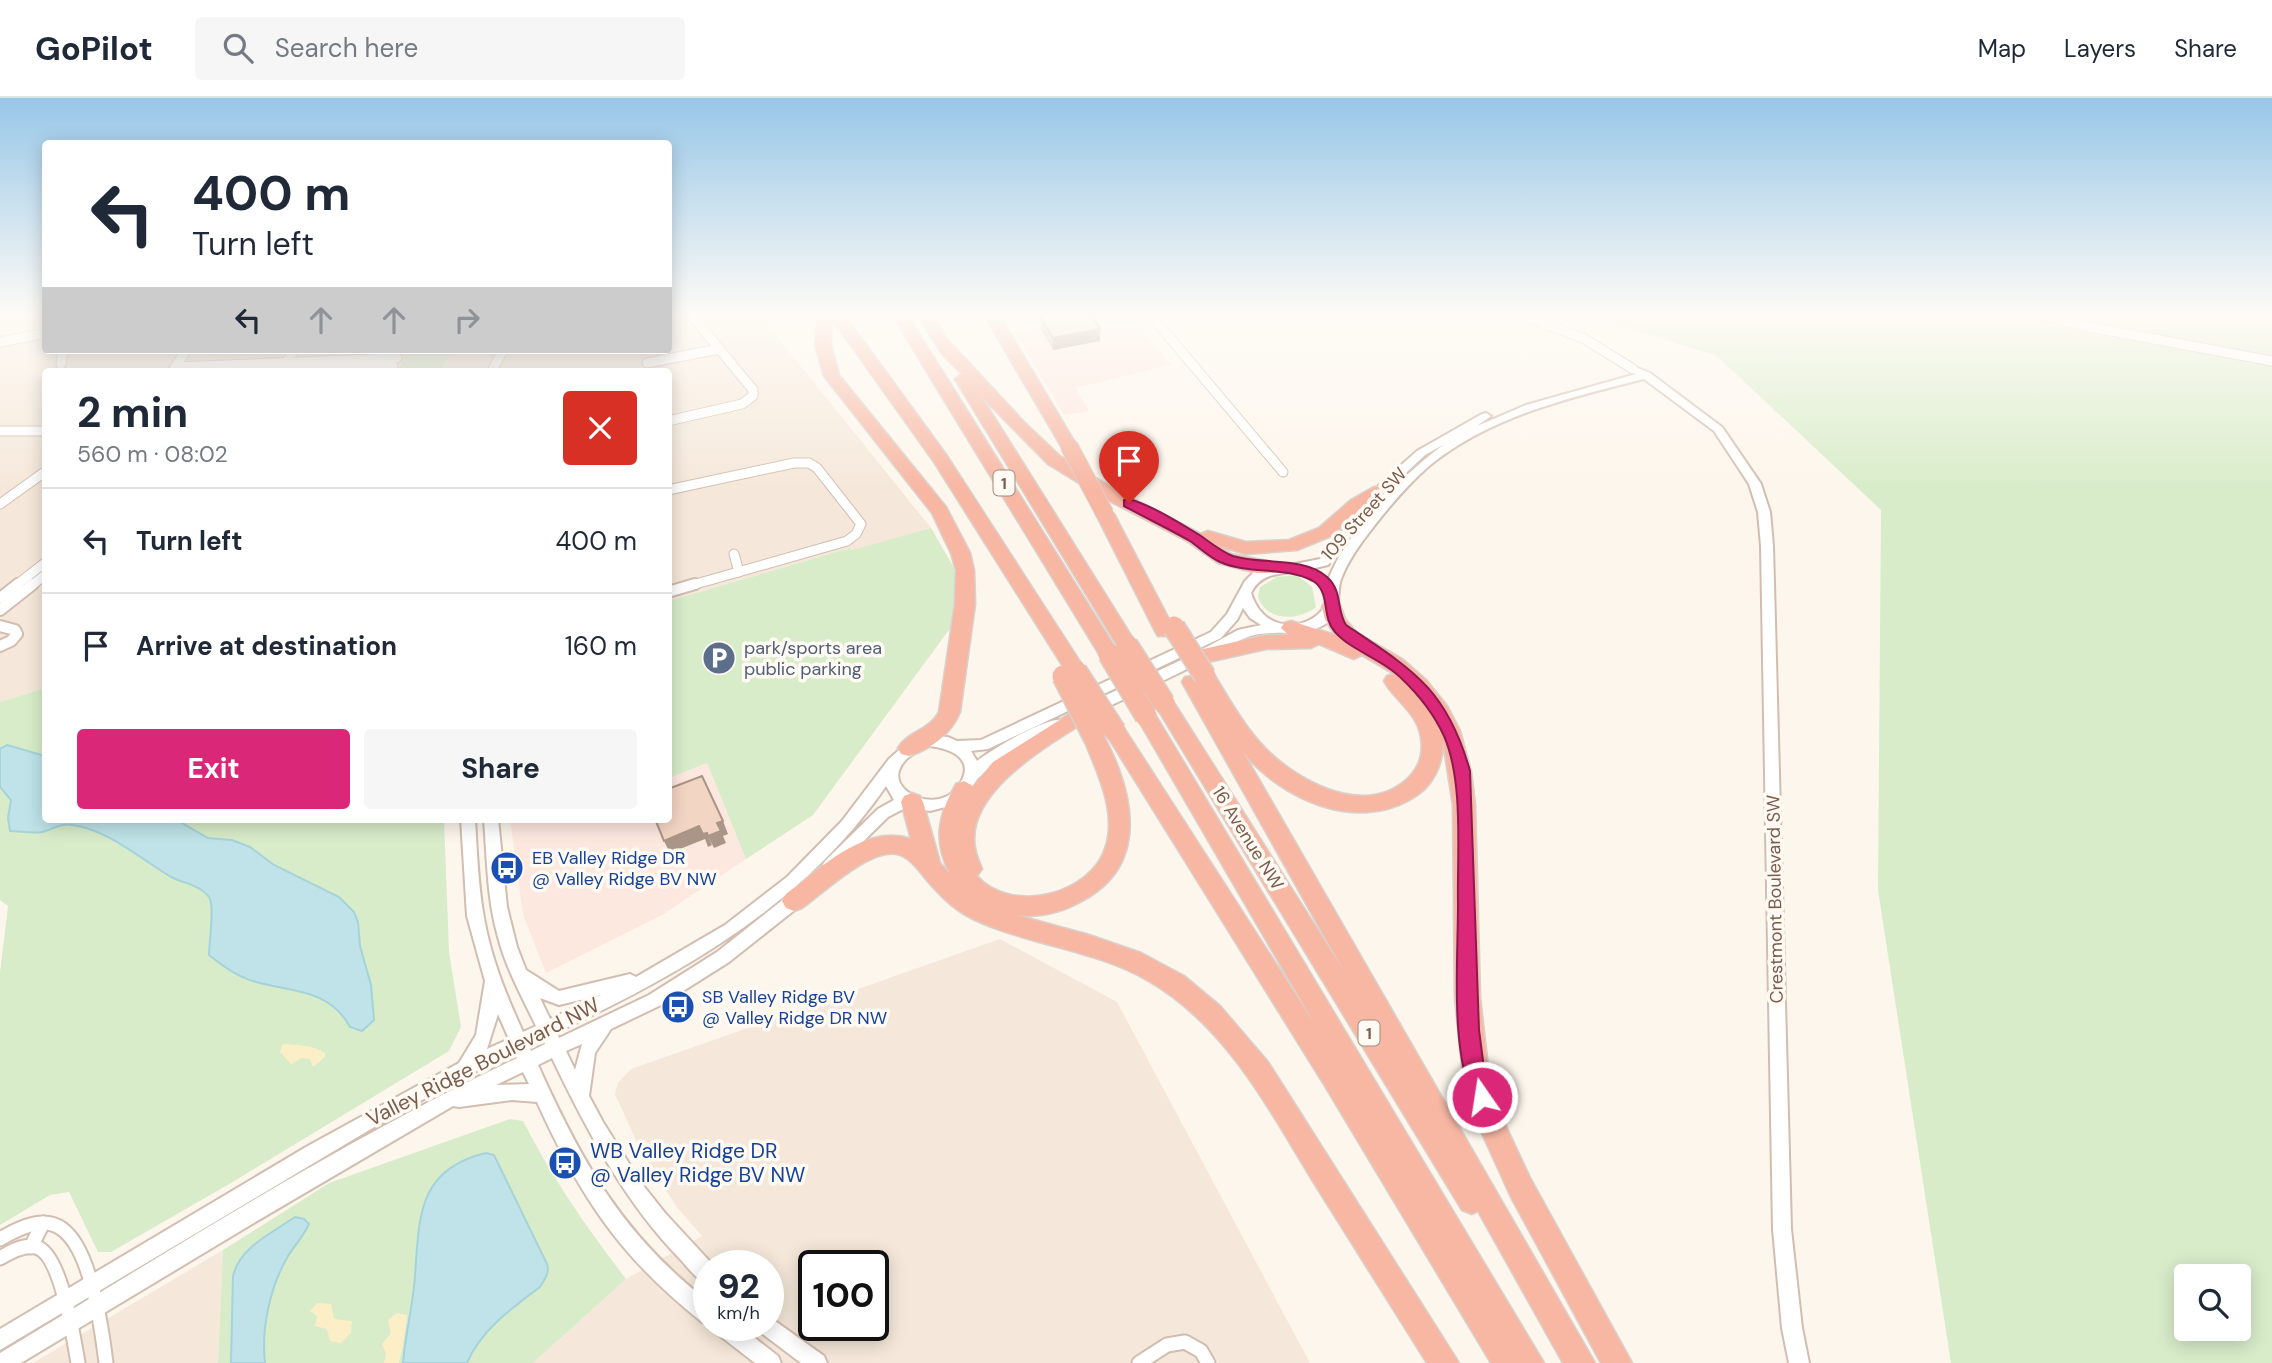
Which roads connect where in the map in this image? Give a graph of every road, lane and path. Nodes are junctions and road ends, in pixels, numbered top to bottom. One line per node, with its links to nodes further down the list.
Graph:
1 (738, 372): 10 (street)
2 (830, 372): 40 (highway)
3 (877, 372): 35 (highway)
4 (937, 372): 32 (highway, 16 Avenue NW / 1)
5 (958, 372): 32 (highway, 16 Avenue NW / 1)
6 (969, 372): 18 (highway)
7 (1025, 372): 34 (highway, bridge)
8 (1199, 372): 13 (street)
9 (1638, 373): 16 (street, 109 Street SW); 27 (street, 109 Street SW); 87 (street, Crestmont Boulevard SW)
10 (672, 420)
11 (0, 430): 12 (street)
12 (42, 431)
13 (1283, 472)
14 (42, 474): 17 (street)
15 (672, 489): 22 (street)
16 (1380, 491): 18 (highway); 21 (street, 109 Street SW)
17 (0, 504)
18 (1150, 514): 21 (highway)
19 (734, 554): 22 (street)
20 (42, 565): 26 (street)
21 (1281, 568): 25 (street); 27 (street)
22 (739, 572): 24 (street)
23 (42, 577): 28 (street)
24 (672, 591)
25 (1245, 594): 30 (street); 39 (street)
26 (0, 598)
27 (1332, 601): 30 (street); 86 (highway)
28 (0, 610)
29 (0, 626): 31 (street)
30 (1288, 628): 33 (highway); 34 (street)
31 (0, 646)
32 (1118, 650): 37 (highway, 16 Avenue NW / 1, bridge)
33 (1360, 655): 34 (highway); 34 (highway)
34 (1199, 672): 36 (street); 85 (highway)
35 (1069, 673): 36 (highway, bridge); 38 (highway, bridge)
36 (1087, 710): 38 (highway, bridge); 42 (street); 47 (highway)
37 (1155, 710): 83 (highway, 16 Avenue NW / 1); 84 (highway, 16 Avenue NW / 1)
38 (1105, 734): 47 (highway); 82 (highway)
39 (957, 746): 40 (street); 42 (street)
40 (909, 748): 41 (street)
41 (894, 763): 43 (street); 49 (street, Valley Ridge Boulevard NW)
42 (968, 782): 43 (street); 47 (highway)
43 (909, 801): 46 (highway); 48 (street, Valley Ridge Boulevard NW)
44 (468, 823): 51 (street)
45 (491, 823): 50 (street)
46 (930, 870): 48 (highway); 81 (highway)
47 (988, 897)
48 (794, 901): 52 (street, Valley Ridge Boulevard NW)
49 (665, 971): 50 (street); 53 (street, Valley Ridge Boulevard NW)
50 (521, 974): 53 (street)
51 (492, 980): 54 (street); 57 (street)
52 (608, 1023): 55 (street, Valley Ridge Boulevard NW); 59 (street)
53 (546, 1028): 54 (street, Valley Ridge Boulevard NW); 55 (street)
54 (518, 1041): 56 (street); 57 (street, Valley Ridge Boulevard NW)
55 (555, 1047): 56 (street, Valley Ridge Boulevard NW); 59 (street)
56 (527, 1060): 58 (street); 60 (street, Valley Ridge Boulevard NW)
57 (459, 1070): 66 (street, Valley Ridge Boulevard NW)
58 (544, 1096): 60 (street); 67 (street)
59 (580, 1099): 65 (street)
60 (447, 1100): 69 (street, Valley Ridge Boulevard NW)
61 (43, 1223): 62 (street); 63 (street); 66 (street)
62 (0, 1238)
63 (31, 1247): 64 (street); 68 (street)
64 (0, 1258)
65 (693, 1258)
66 (91, 1286): 68 (street, Valley Ridge Boulevard NW); 69 (street)
67 (693, 1301)
68 (65, 1302): 70 (street); 72 (street, Valley Ridge Boulevard NW)
69 (97, 1306): 70 (street, Valley Ridge Boulevard NW); 76 (street)
70 (71, 1322): 74 (street, Valley Ridge Boulevard NW); 75 (street)
71 (784, 1338): 78 (street)
72 (0, 1340)
73 (743, 1341): 77 (street)
74 (2, 1363)
75 (78, 1363)
76 (106, 1363)
77 (771, 1363)
78 (817, 1363)
79 (1139, 1363): 80 (street)
80 (1208, 1363)
81 (1444, 1363)
82 (1508, 1363)
83 (1529, 1363)
84 (1573, 1363)
85 (1580, 1363)
86 (1618, 1363)
87 (1799, 1363)

